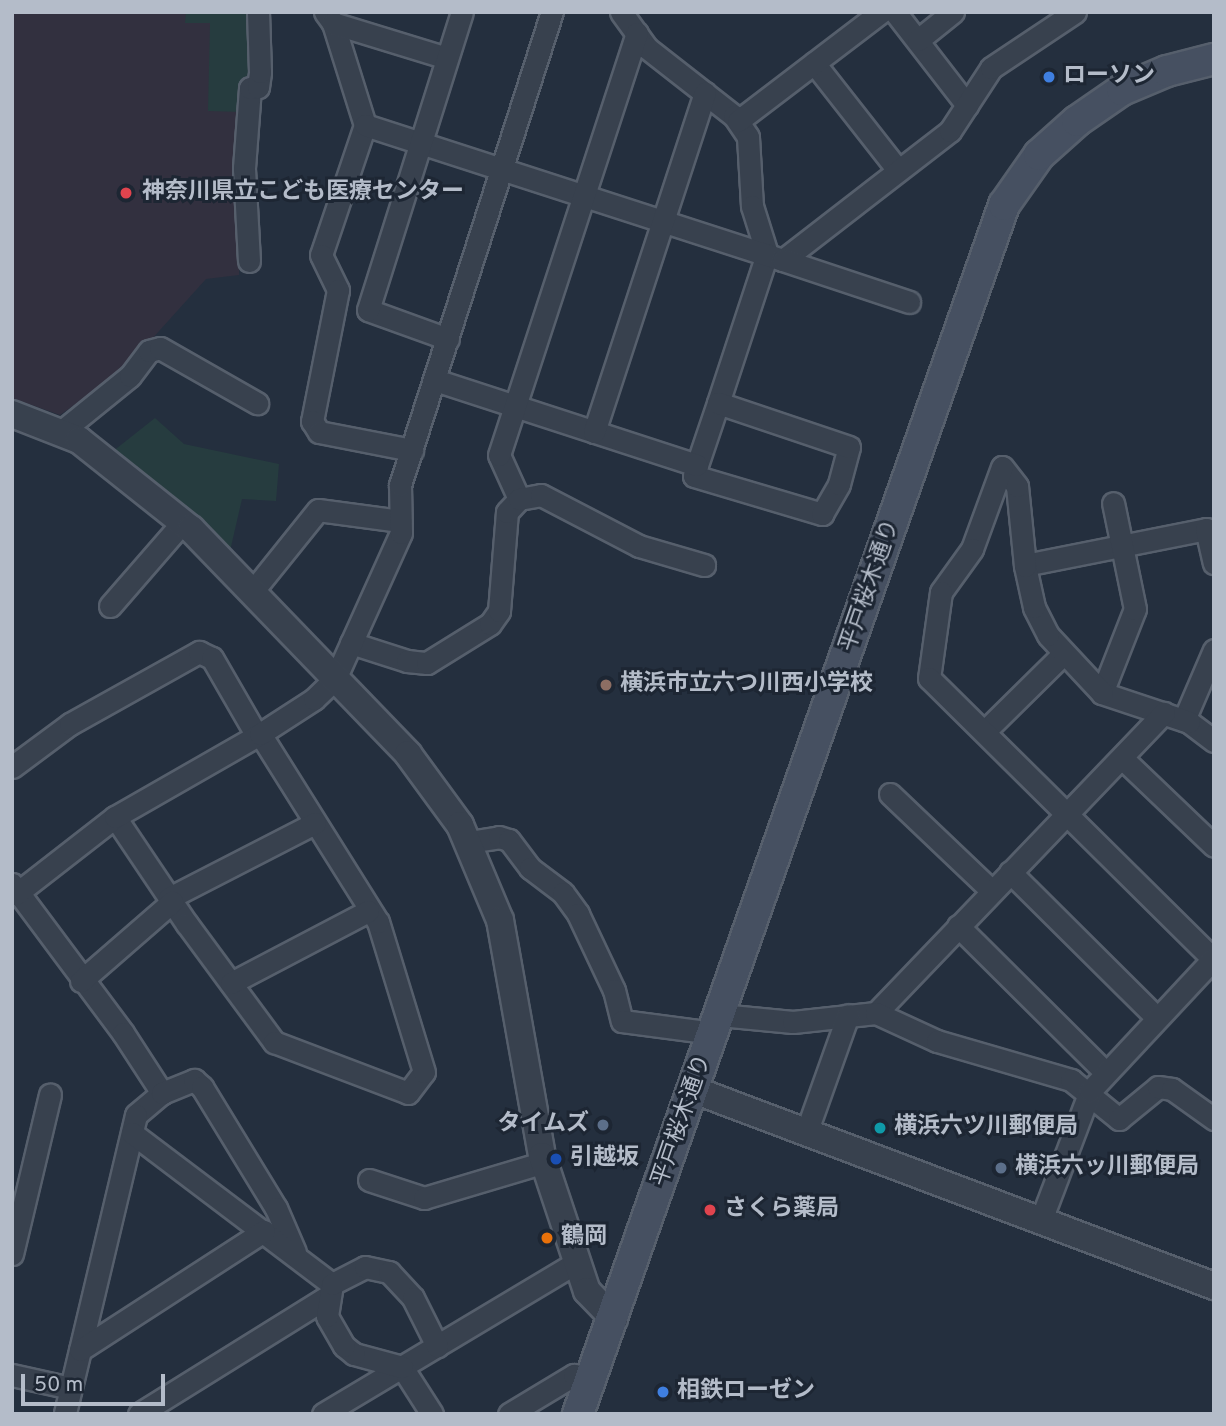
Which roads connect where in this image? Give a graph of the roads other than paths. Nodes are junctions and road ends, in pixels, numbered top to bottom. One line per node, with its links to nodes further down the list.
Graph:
1 (258, 12): 25 (street)
2 (462, 12): 12 (street)
3 (552, 12): 20 (street)
4 (621, 12): 10 (street)
5 (881, 12): 14 (street)
6 (895, 12): 11 (street)
7 (953, 12): 11 (street)
8 (1075, 12): 16 (street)
9 (329, 18): 12 (street); 18 (street)
10 (637, 33): 15 (street); 22 (street)
11 (918, 40): 16 (street)
12 (447, 58): 19 (street)
13 (1214, 59): 76 (main road, 平戸桜木通り)
14 (814, 63): 17 (street); 21 (street)
15 (705, 93): 17 (street); 23 (street)
16 (967, 105): 21 (street)
17 (738, 121): 24 (street)
18 (365, 125): 19 (street); 35 (street)
19 (421, 143): 20 (street); 27 (street)
20 (502, 170): 22 (street); 27 (street)
21 (898, 170): 24 (street)
22 (581, 195): 23 (street); 31 (street)
23 (663, 221): 24 (street); 34 (street)
24 (775, 257): 26 (street); 30 (street)
25 (249, 261)
26 (909, 302)
27 (448, 339): 28 (street)
28 (435, 380): 31 (street); 35 (street)
29 (257, 403): 33 (street)
30 (718, 403): 36 (street); 36 (street)
31 (513, 405): 34 (street); 37 (street)
32 (12, 414): 33 (street)
33 (62, 431): 40 (street)
34 (594, 432): 36 (street)
35 (412, 450): 39 (street)
36 (697, 465)
37 (519, 499): 43 (street); 47 (street)
38 (1113, 503): 41 (street)
39 (400, 521): 45 (street); 47 (street)
40 (183, 522): 45 (street); 46 (street)
41 (1121, 547): 42 (street); 44 (street); 51 (street)
42 (1214, 563)
43 (704, 565)
44 (1025, 565): 49 (street); 53 (street)
45 (252, 592): 50 (street)
46 (110, 606)
47 (351, 643): 50 (street)
48 (1214, 650): 52 (street)
49 (1063, 654): 51 (street); 53 (street)
50 (335, 679): 54 (street); 62 (street)
51 (1102, 694): 52 (street)
52 (1174, 717): 55 (street); 56 (street)
53 (985, 732): 59 (street)
54 (259, 735): 57 (street); 60 (street); 61 (street)
55 (1214, 741)
56 (1122, 758): 59 (street); 63 (street)
57 (12, 767)
58 (890, 794): 66 (street)
59 (1066, 815): 64 (street); 70 (street)
60 (114, 817): 65 (street); 67 (street)
61 (315, 823): 67 (street); 68 (street)
62 (468, 842): 76 (street); 85 (street)
63 (1214, 846)
64 (1010, 872): 66 (street); 75 (street)
65 (14, 889): 71 (street)
66 (992, 891): 69 (street)
67 (170, 900): 71 (street); 72 (street)
68 (368, 911): 72 (street); 72 (street)
69 (958, 926): 73 (street); 77 (street)
70 (1213, 959): 75 (street)
71 (81, 981): 80 (street)
72 (232, 983)
73 (876, 1013): 74 (street); 79 (street)
74 (848, 1015): 76 (street); 84 (street)
75 (1157, 1018): 77 (street)
76 (717, 1024): 78 (main road, 平戸桜木通り)
77 (1105, 1072): 79 (street)
78 (694, 1090): 84 (street); 94 (main road, 平戸桜木通り)
79 (1090, 1091): 82 (street); 87 (street)
80 (162, 1093): 83 (street); 90 (street)
81 (50, 1094): 89 (street)
82 (1214, 1119)
83 (132, 1133): 88 (street); 96 (street)
84 (806, 1133): 87 (street)
85 (545, 1162): 86 (street); 91 (street)
86 (369, 1180)
87 (1041, 1220): 92 (street)
88 (264, 1231): 90 (street); 96 (street)
89 (12, 1254)
90 (296, 1254): 93 (street)
91 (577, 1262): 94 (street); 95 (street)
92 (1214, 1286)
93 (329, 1290): 95 (street); 97 (street); 102 (street)
94 (614, 1319): 99 (main road, 平戸桜木通り)
95 (437, 1346): 97 (street)
96 (80, 1350): 100 (street)
97 (402, 1367): 103 (street); 104 (street)
98 (12, 1375): 100 (street)
99 (592, 1378): 105 (street); 106 (main road, 平戸桜木通り)
100 (71, 1388): 101 (street)
101 (65, 1414)
102 (139, 1414)
103 (323, 1414)
104 (432, 1414)
105 (509, 1414)
106 (578, 1414)

